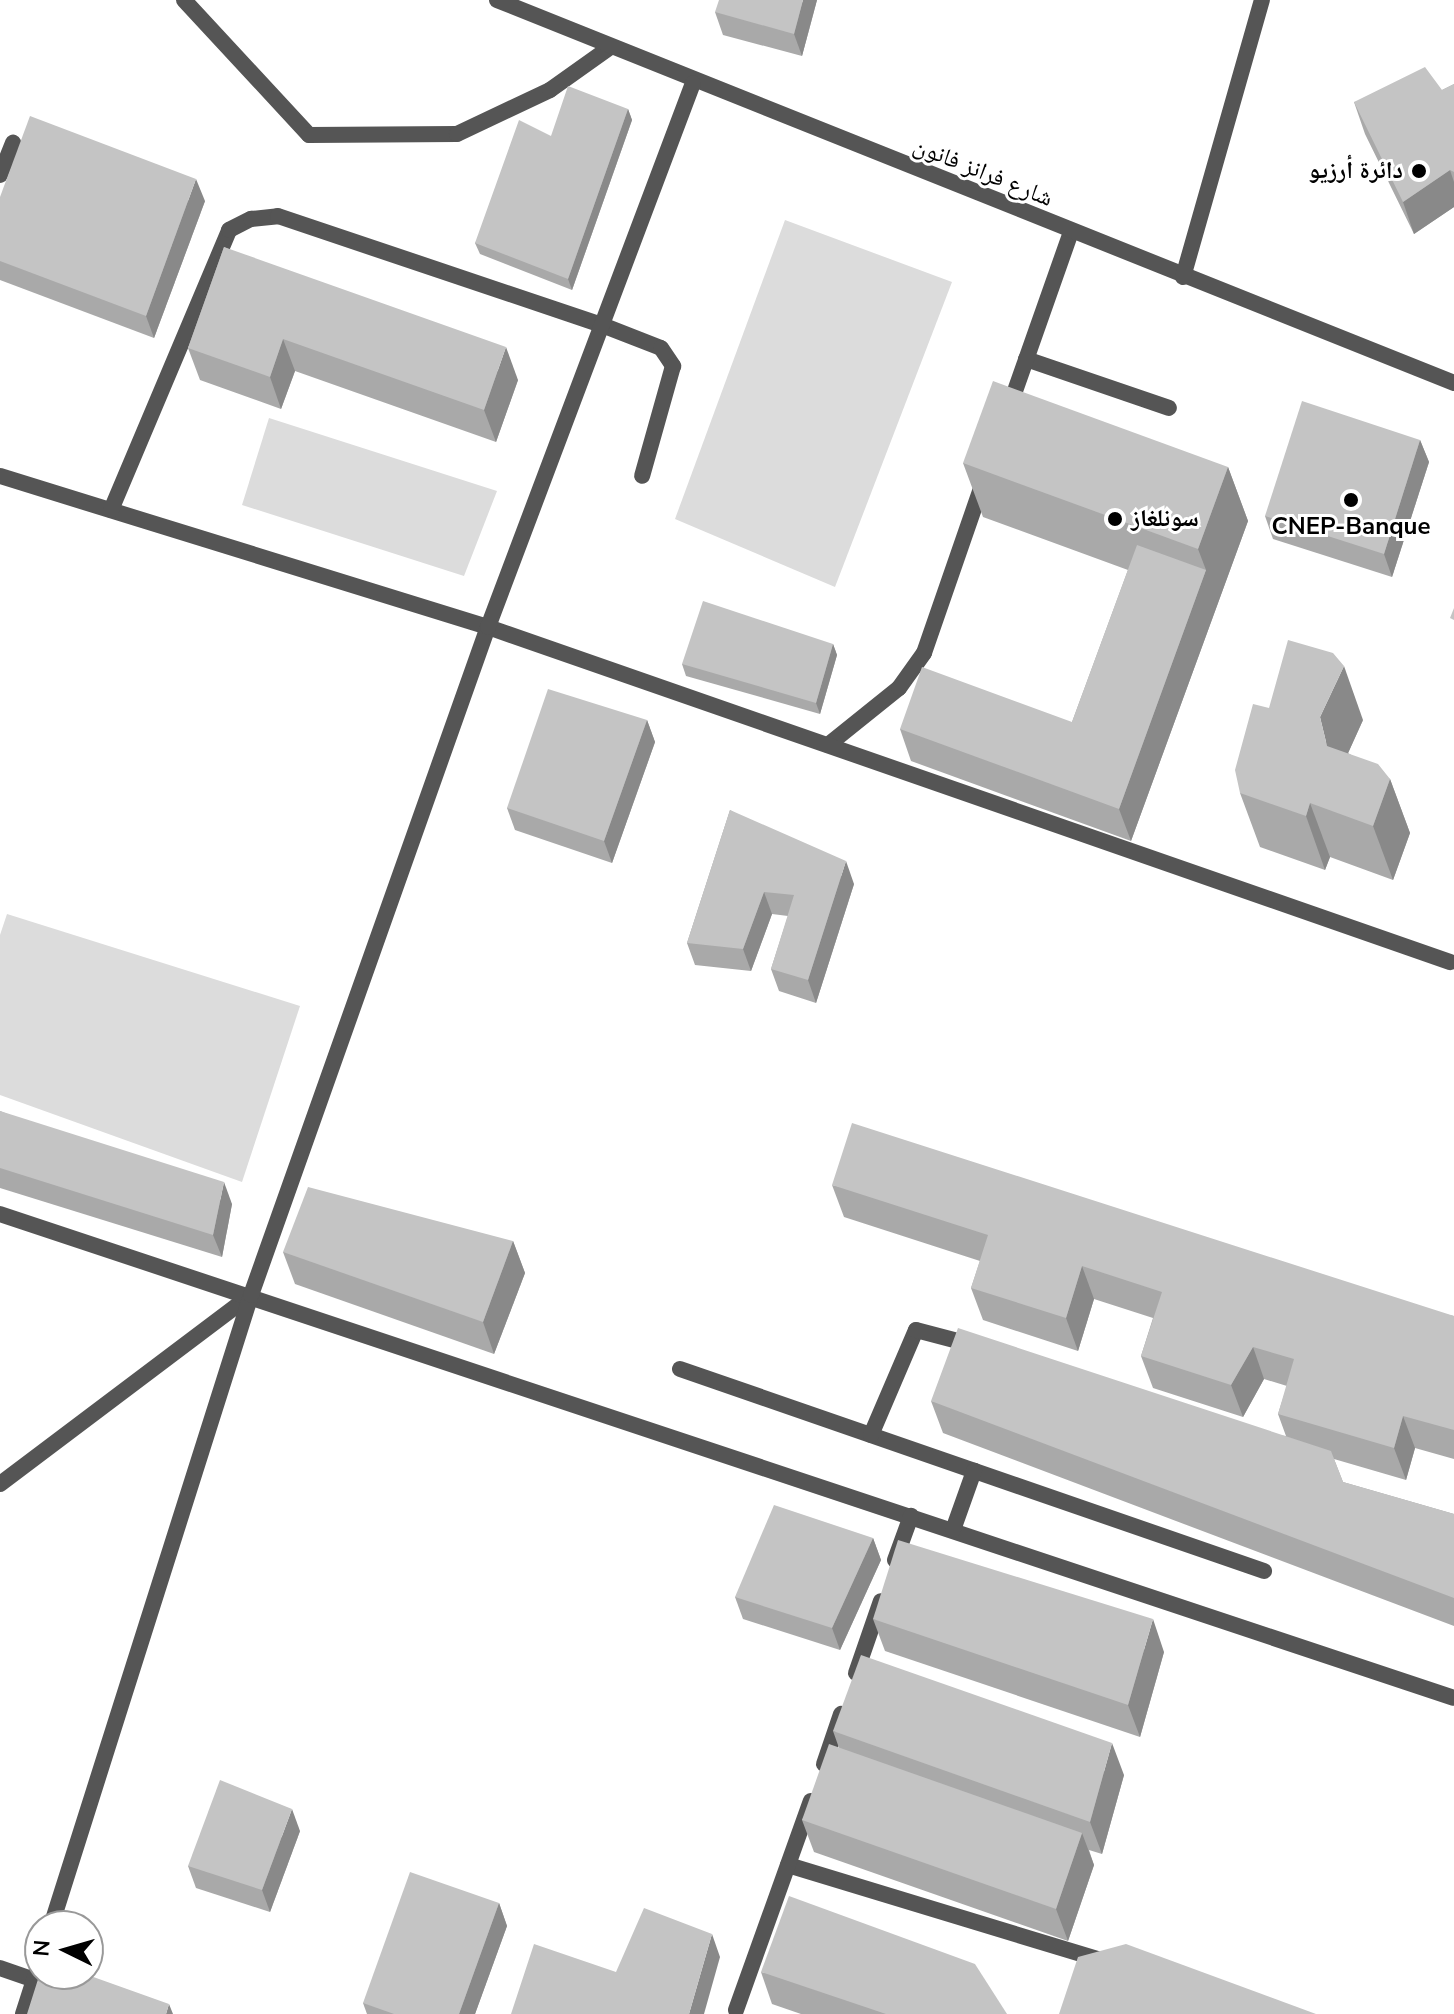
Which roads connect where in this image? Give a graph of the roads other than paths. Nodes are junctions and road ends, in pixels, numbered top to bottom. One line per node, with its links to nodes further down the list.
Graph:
1 (184, 0): 4 (street)
2 (497, 0): 4 (street, شارع فرانز فانون)
3 (1262, 0): 9 (street)
4 (609, 48): 5 (street, شارع فرانز فانون)
5 (693, 83): 8 (street, شارع فرانز فانون); 10 (street)
6 (13, 143): 7 (street)
7 (0, 175)
8 (1071, 232): 9 (street, شارع فرانز فانون); 11 (street)
9 (1183, 277): 12 (street, شارع فرانز فانون)
10 (602, 325): 17 (street); 18 (street); 19 (street)
11 (1026, 359): 13 (street); 14 (street)
12 (1454, 383)
13 (1169, 408)
14 (1001, 433)
15 (991, 462): 20 (street)
16 (0, 476): 18 (street)
17 (642, 476)
18 (111, 510): 19 (street)
19 (488, 627): 20 (street); 23 (street)
20 (828, 745): 21 (street)
21 (1450, 962)
22 (0, 1214): 23 (street)
23 (251, 1295): 28 (street); 29 (street); 34 (street)
24 (1000, 1354): 26 (street)
25 (680, 1369): 26 (street)
26 (871, 1435): 27 (street)
27 (974, 1471): 30 (street); 31 (street)
28 (0, 1484)
29 (911, 1516): 30 (street); 33 (street)
30 (953, 1530): 32 (street)
31 (1264, 1571)
32 (1454, 1698)
33 (788, 1865): 36 (street); 41 (street)
34 (56, 1910)
35 (0, 1968): 37 (street)
36 (1129, 1969)
37 (24, 1976)
38 (31, 1990): 42 (street)
39 (64, 1990): 40 (street)
40 (76, 1994)
41 (736, 2010)
42 (23, 2014)

